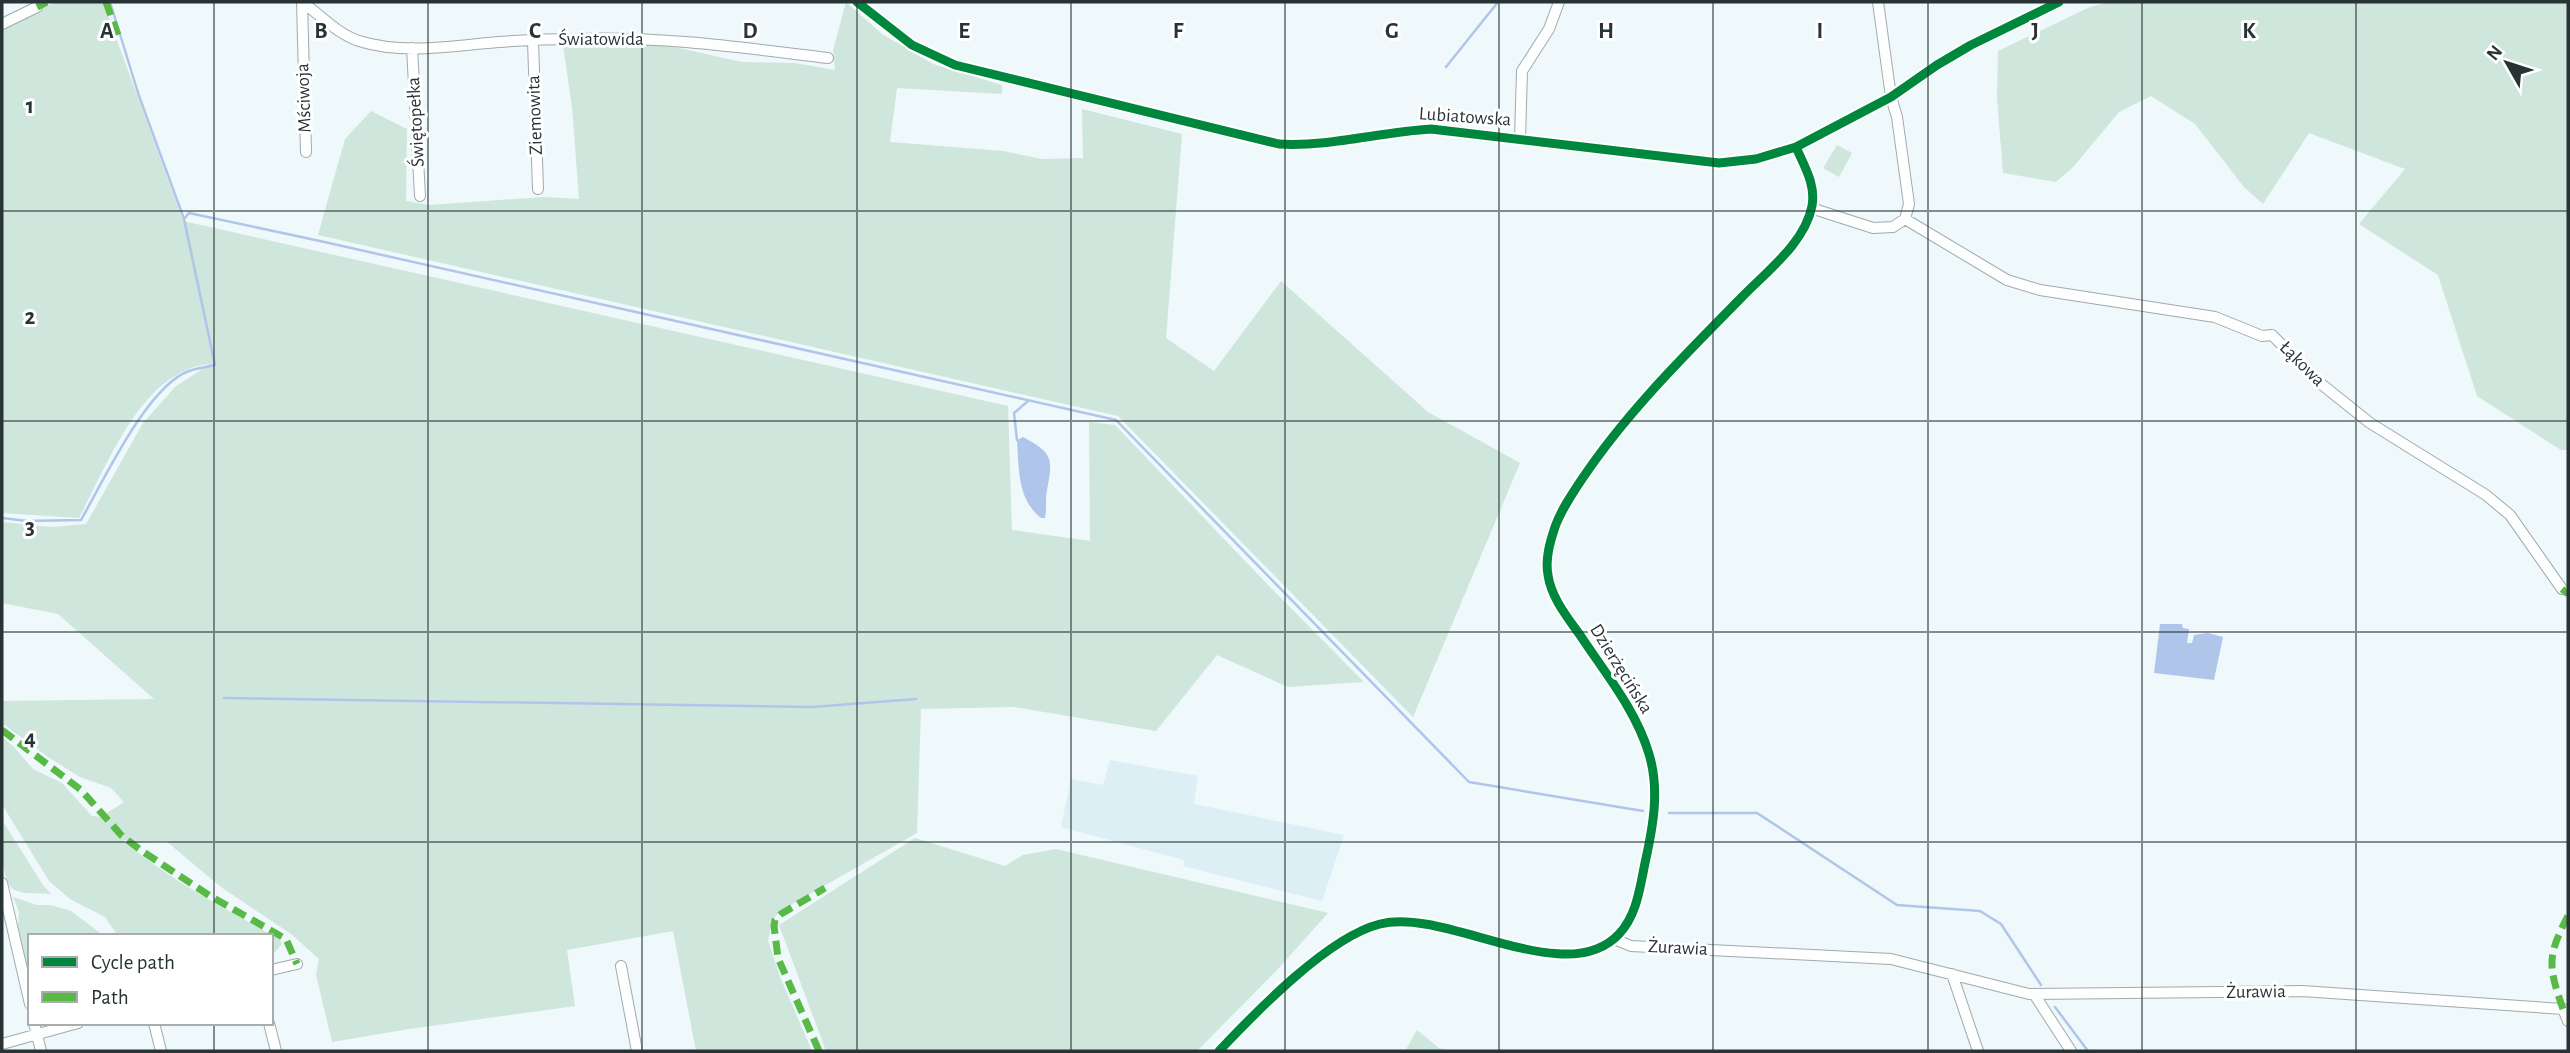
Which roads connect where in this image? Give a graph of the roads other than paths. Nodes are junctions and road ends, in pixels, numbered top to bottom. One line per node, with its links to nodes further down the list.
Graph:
1 (302, 2): 9 (street, Światowida); 14 (street, Mściwoja)
2 (857, 2): 12 (street, Lubiatowska)
3 (1559, 2): 12 (street)
4 (1878, 2): 11 (street)
5 (2059, 2): 11 (street, Lubiatowska)
6 (37, 7): 7 (street)
7 (2, 24)
8 (533, 41): 9 (street, Światowida); 10 (street, Światowida); 15 (street, Ziemowita)
9 (412, 48): 16 (street, Świętopełka)
10 (828, 58)
11 (1891, 97): 13 (street, Lubiatowska); 18 (street)
12 (1520, 139): 13 (street, Lubiatowska)
13 (1796, 147): 17 (street)
14 (306, 152)
15 (538, 189)
16 (420, 196)
17 (1811, 208): 18 (street); 21 (street, Dzierżęcińska)
18 (1905, 219): 19 (street, Łąkowa)
19 (2562, 589)
20 (2, 883): 27 (street)
21 (1614, 939): 25 (street, Żurawia); 39 (street)
22 (297, 964): 24 (street)
23 (621, 966): 38 (street)
24 (273, 970)
25 (1952, 974): 26 (street, Żurawia); 40 (street)
26 (2034, 994): 28 (street, Żurawia); 41 (street)
27 (28, 995)
28 (2568, 1021)
29 (34, 1025): 33 (street)
30 (71, 1025): 33 (street)
31 (154, 1025): 36 (street)
32 (269, 1025): 37 (street)
33 (37, 1035): 34 (street); 35 (street)
34 (2, 1044)
35 (41, 1051)
36 (161, 1051)
37 (275, 1051)
38 (637, 1051)
39 (1219, 1051)
40 (1978, 1051)
41 (2071, 1051)

